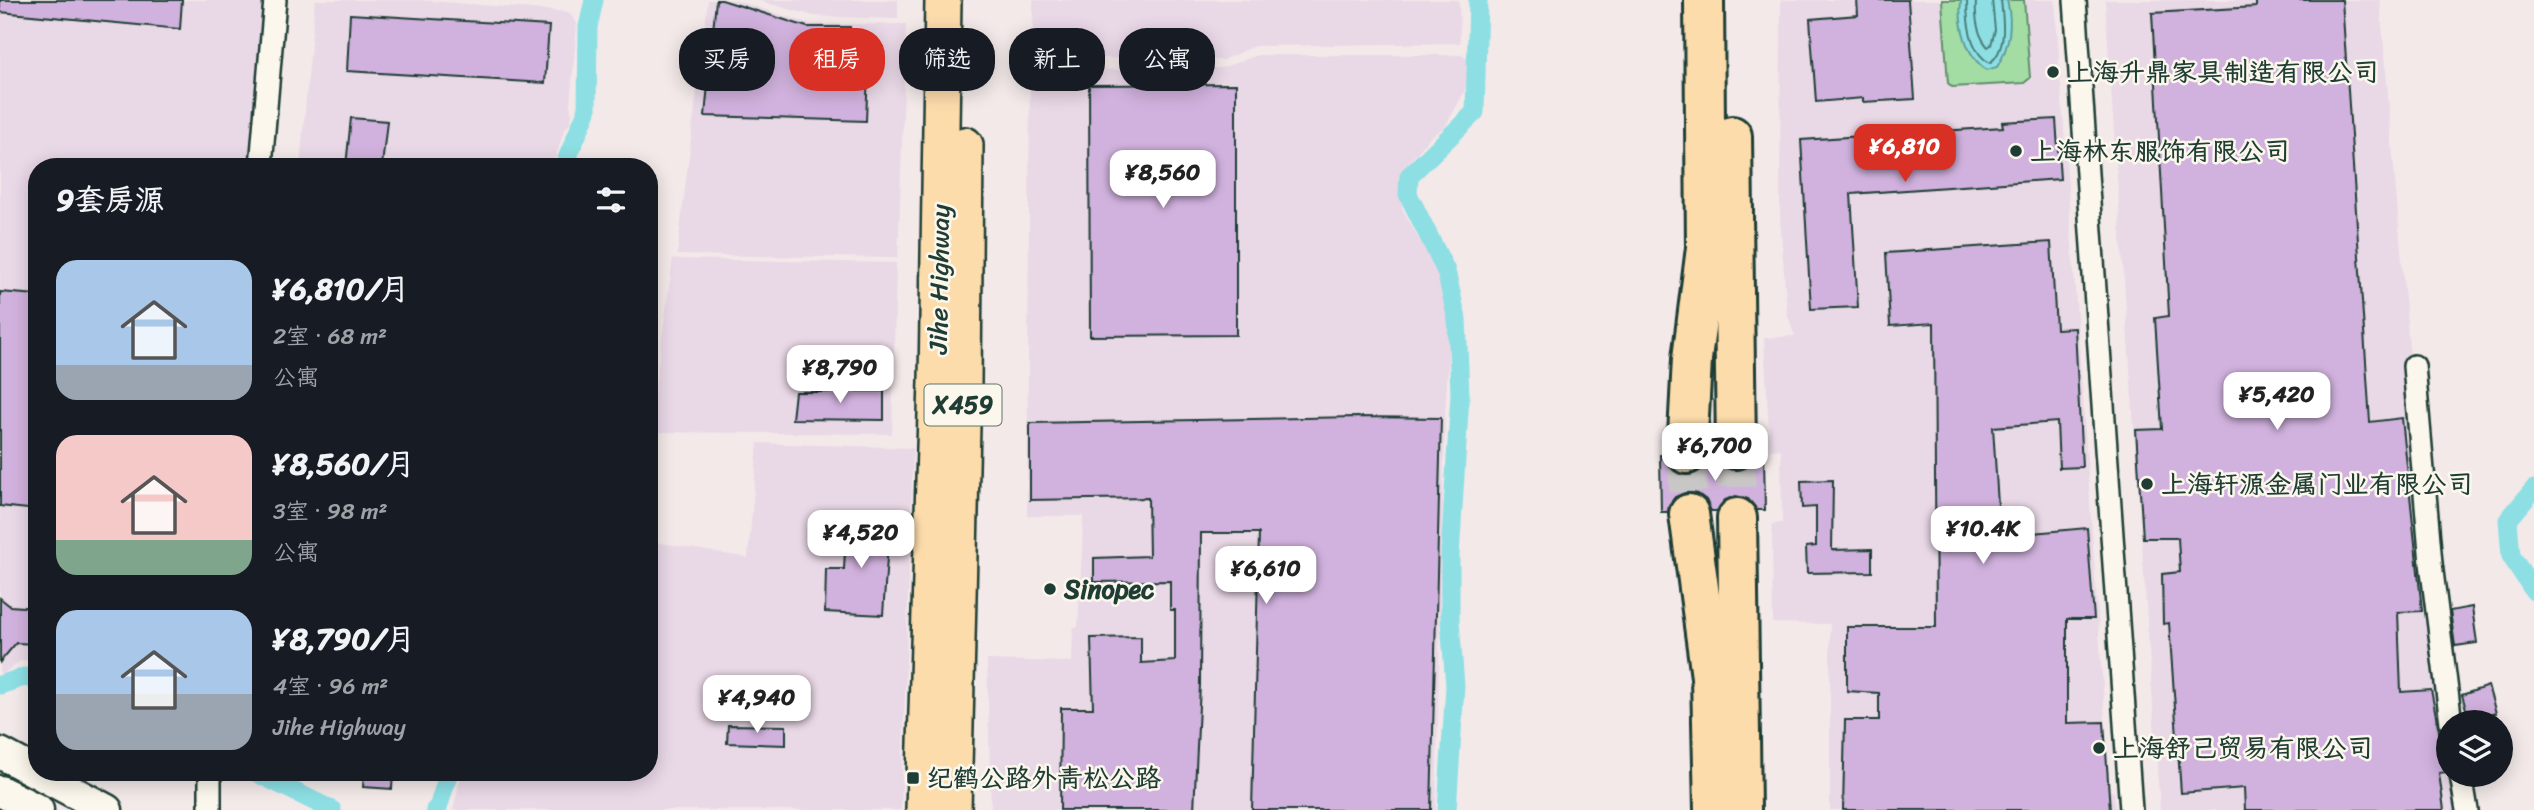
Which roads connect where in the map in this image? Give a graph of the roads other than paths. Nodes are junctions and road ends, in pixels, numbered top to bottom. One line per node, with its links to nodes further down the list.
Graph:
1 (275, 0): 7 (street)
2 (943, 0): 23 (main road, Jihe Highway / X459)
3 (966, 0): 24 (main road, Jihe Highway / X459)
4 (1704, 0): 10 (highway)
5 (1730, 0): 9 (highway)
6 (2075, 0): 27 (street)
7 (262, 158)
8 (2414, 366): 13 (street)
9 (1736, 449)
10 (1687, 454)
11 (1689, 514): 25 (highway)
12 (1737, 518): 26 (highway)
13 (2449, 710)
14 (0, 753): 15 (main road)
15 (28, 768)
16 (53, 781): 21 (main road)
17 (210, 781): 22 (street)
18 (2463, 787): 28 (street)
19 (0, 791): 20 (main road)
20 (38, 810)
21 (107, 810)
22 (210, 810)
23 (924, 810)
24 (953, 810)
25 (1714, 810)
26 (1741, 810)
27 (2131, 810)
28 (2467, 810)

